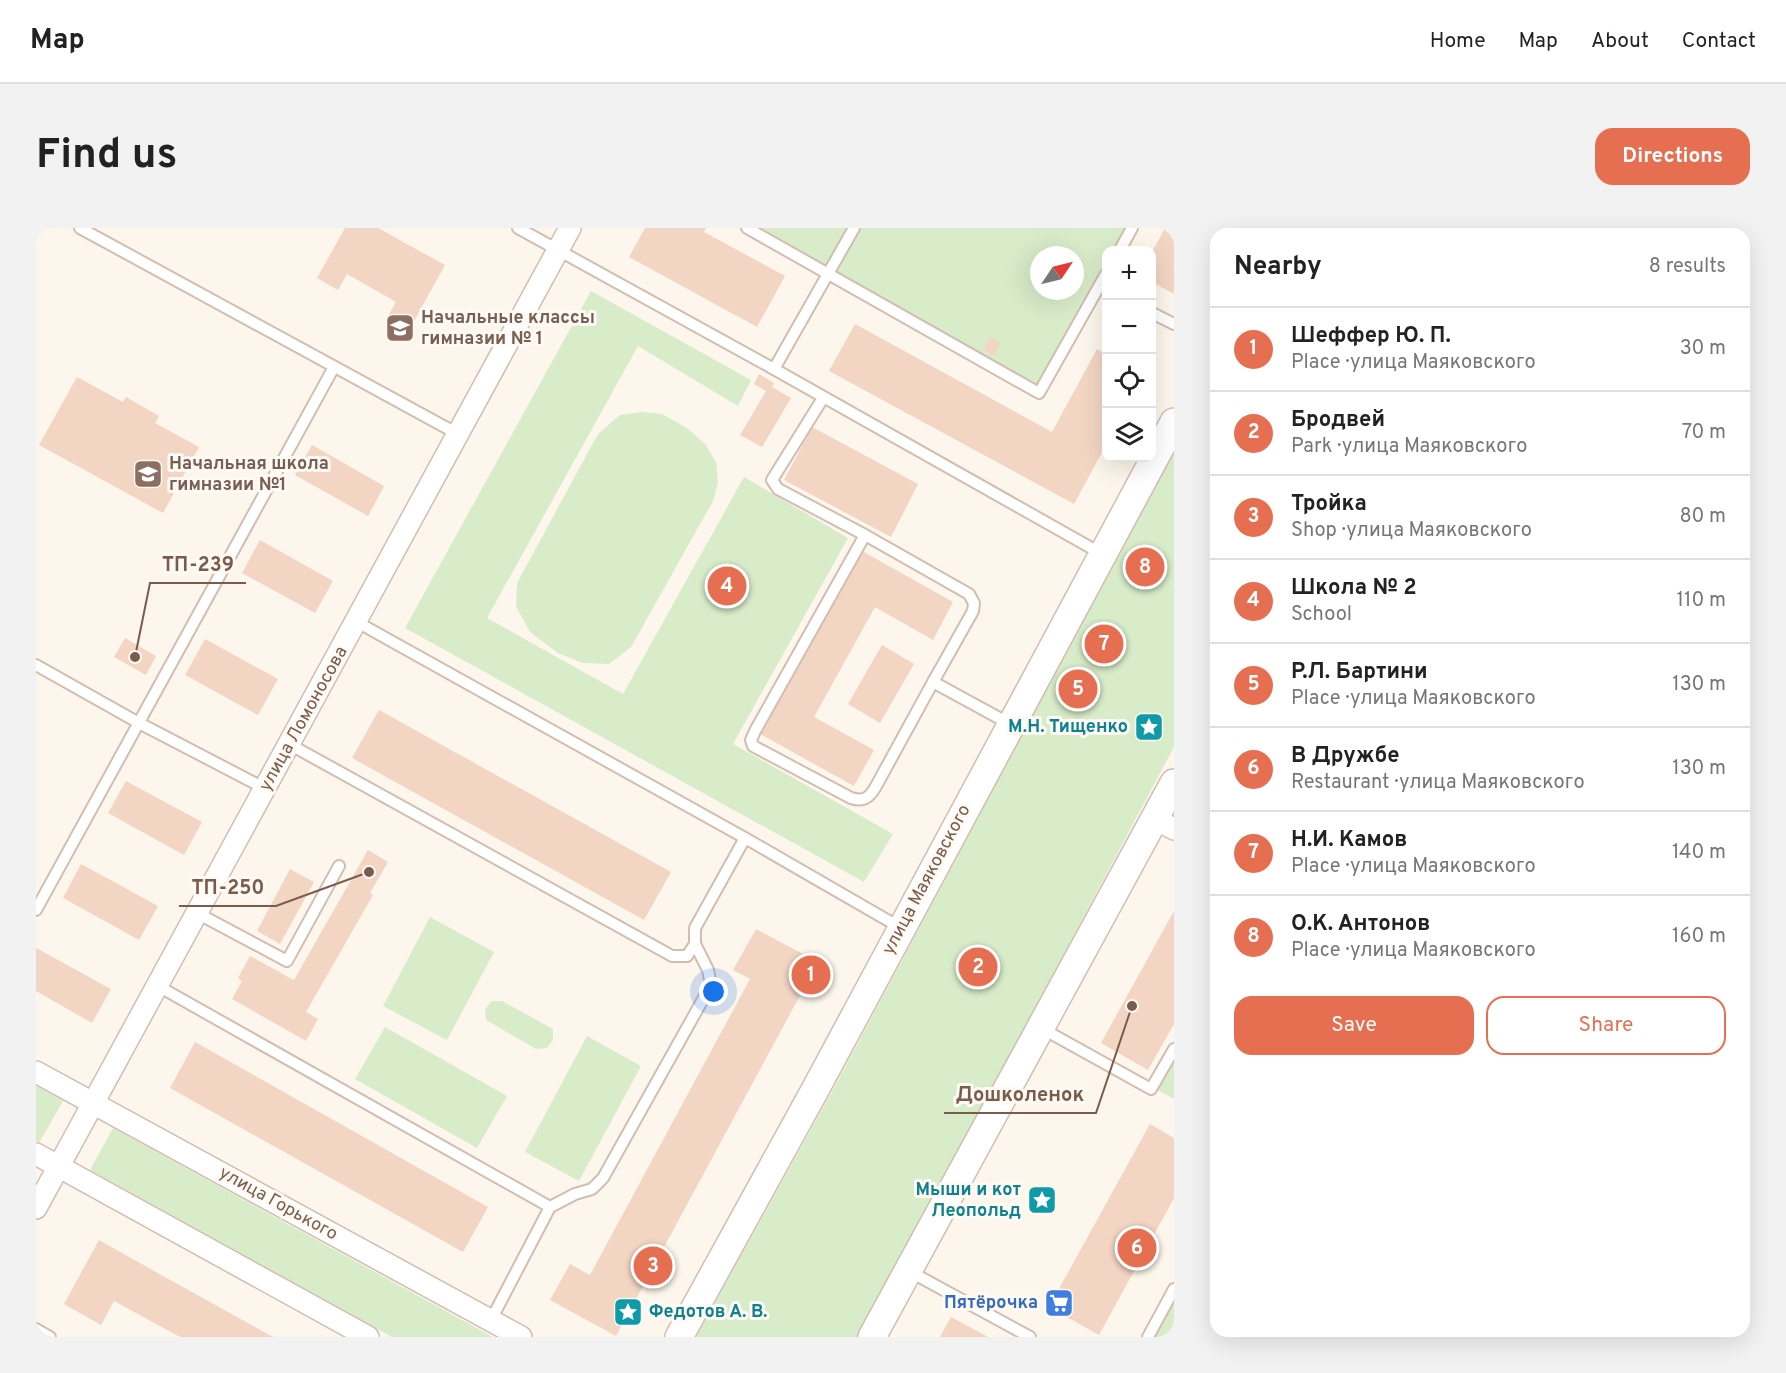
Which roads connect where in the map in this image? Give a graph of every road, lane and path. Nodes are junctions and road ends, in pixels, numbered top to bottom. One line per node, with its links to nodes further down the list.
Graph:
1 (80, 228): 13 (lane)
2 (518, 228): 8 (lane)
3 (570, 228): 8 (street, улица Ломоносова)
4 (747, 228): 9 (lane)
5 (854, 228): 9 (lane)
6 (1132, 228): 7 (lane)
7 (1122, 246)
8 (558, 249): 14 (lane); 17 (street, улица Ломоносова)
9 (828, 274): 10 (lane); 14 (lane)
10 (1102, 290)
11 (1156, 315): 12 (lane)
12 (1174, 324)
13 (334, 367): 17 (lane); 23 (lane)
14 (774, 369): 15 (lane)
15 (823, 398): 18 (lane); 19 (lane)
16 (1174, 422): 19 (street, улица Маяковского)
17 (456, 433): 20 (street, улица Ломоносова)
18 (865, 535): 22 (lane); 22 (lane)
19 (1103, 555): 24 (street, улица Маяковского)
20 (357, 622): 25 (street, улица Ломоносова); 29 (lane)
21 (36, 665): 23 (lane)
22 (933, 682): 24 (lane)
23 (139, 723): 27 (lane); 31 (lane)
24 (1011, 725): 33 (street, улица Маяковского)
25 (290, 744): 27 (street, улица Ломоносова); 34 (lane)
26 (1174, 783): 28 (street)
27 (266, 789): 32 (street, улица Ломоносова)
28 (1164, 824): 36 (street)
29 (746, 838): 33 (lane); 34 (lane)
30 (339, 866): 32 (lane)
31 (36, 910)
32 (197, 913): 35 (street, улица Ломоносова)
33 (901, 928): 51 (street, улица Маяковского)
34 (695, 944): 42 (lane)
35 (158, 986): 39 (street, улица Ломоносова); 42 (lane)
36 (1041, 1028): 37 (lane); 44 (street)
37 (1174, 1049)
38 (36, 1072): 39 (street, улица Горького)
39 (94, 1104): 41 (street, улица Ломоносова); 46 (street, улица Горького)
40 (36, 1154): 41 (street)
41 (60, 1167): 43 (street, улица Ломоносова); 49 (street)
42 (550, 1207): 46 (lane)
43 (36, 1208)
44 (908, 1271): 52 (street); 53 (lane)
45 (1174, 1290): 54 (lane)
46 (491, 1320): 50 (street, улица Горького)
47 (36, 1329): 48 (lane)
48 (50, 1337)
49 (368, 1337)
50 (521, 1337)
51 (679, 1337)
52 (872, 1337)
53 (1030, 1337)
54 (1148, 1337)

